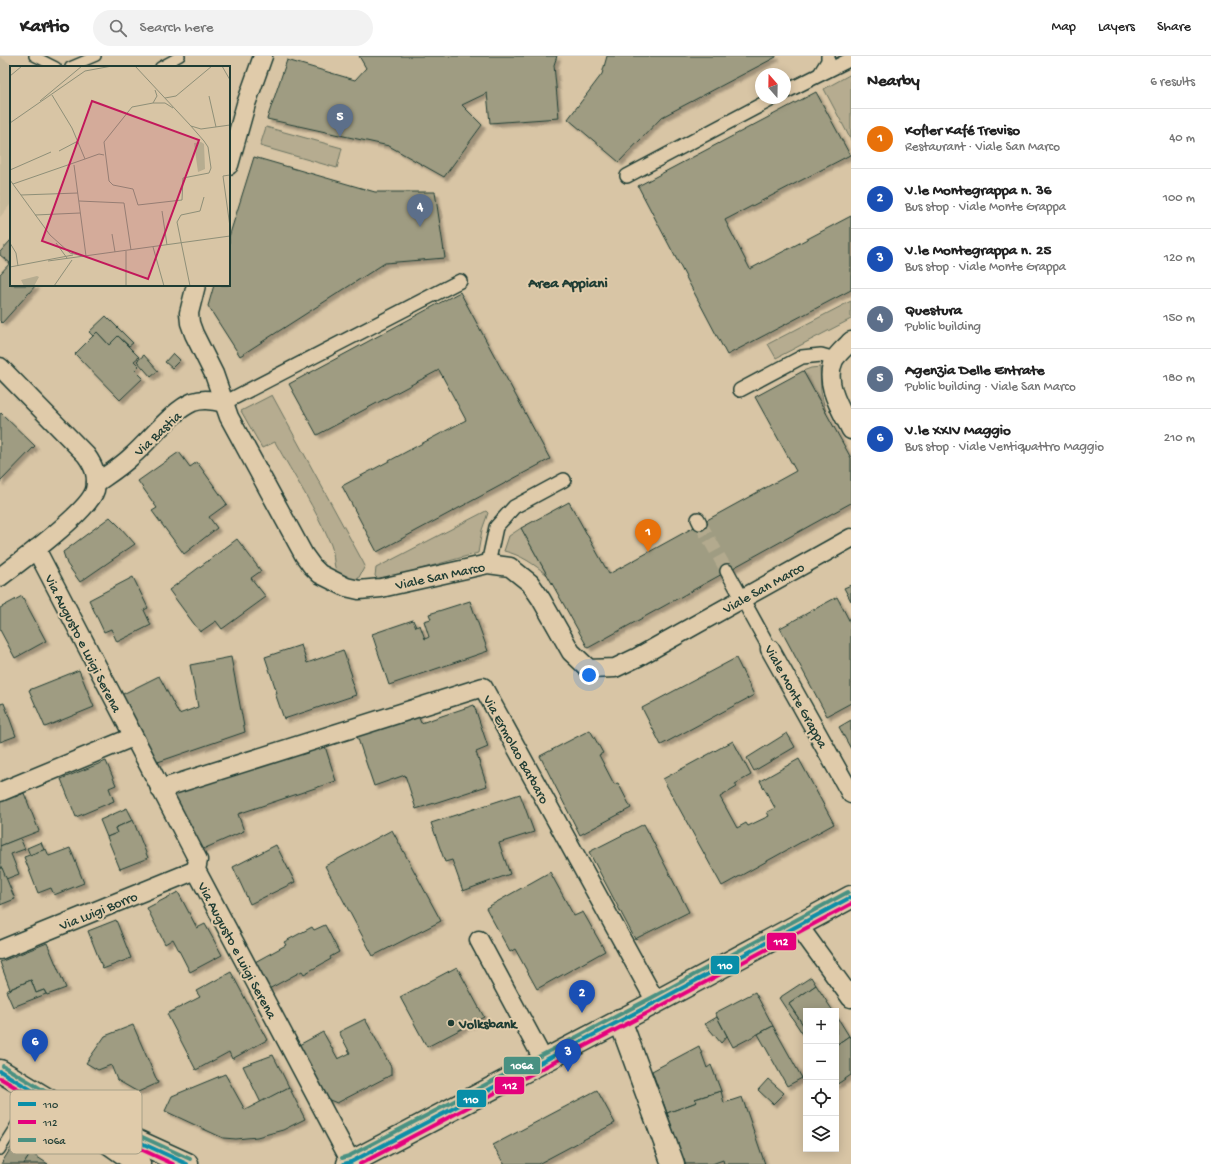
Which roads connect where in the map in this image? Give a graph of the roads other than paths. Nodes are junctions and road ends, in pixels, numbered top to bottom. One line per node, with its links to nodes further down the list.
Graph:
1 (34, 56): 7 (lane)
2 (96, 56): 8 (lane)
3 (180, 56): 9 (lane)
4 (263, 56): 13 (street)
5 (828, 56): 10 (street)
6 (851, 58): 10 (street)
7 (54, 66)
8 (72, 66)
9 (162, 66)
10 (820, 74): 11 (street)
11 (791, 89)
12 (763, 104): 14 (street)
13 (230, 161)
14 (627, 176)
15 (460, 281): 21 (street)
16 (196, 286): 21 (street, Viale San Marco)
17 (851, 342): 18 (street)
18 (835, 359): 20 (street); 22 (street)
19 (2, 373): 24 (street)
20 (740, 390)
21 (224, 403): 24 (street, Via Bastia); 27 (street, Viale San Marco)
22 (851, 430)
23 (564, 480): 27 (street)
24 (96, 483): 26 (street)
25 (851, 538): 30 (street, Viale San Marco)
26 (36, 550): 29 (street); 32 (street, Via Augusto e Luigi Serena)
27 (488, 564): 30 (street, Viale San Marco)
28 (727, 571): 30 (street, Viale Monte Grappa)
29 (0, 577)
30 (743, 598): 31 (street, Viale Monte Grappa)
31 (770, 649): 35 (street, Viale Monte Grappa)
32 (132, 737): 33 (street, Via Augusto e Luigi Serena); 34 (street)
33 (160, 789): 36 (street, Via Augusto e Luigi Serena); 42 (street, Via Ermolao Barbaro)
34 (0, 792)
35 (851, 794)
36 (196, 870): 40 (street, Via Luigi Borro); 51 (street, Via Augusto e Luigi Serena)
37 (851, 896): 38 (main road)
38 (798, 925): 41 (street); 42 (main road)
39 (479, 940): 44 (street)
40 (0, 950)
41 (851, 998)
42 (656, 1002): 43 (main road)
43 (620, 1020): 44 (main road); 54 (main road)
44 (544, 1061): 51 (main road)
45 (0, 1071): 46 (main road)
46 (31, 1090)
47 (10, 1137): 49 (lane)
48 (142, 1143): 53 (main road)
49 (0, 1150)
50 (125, 1154): 52 (main road)
51 (348, 1163)
52 (139, 1164)
53 (187, 1164)
54 (673, 1164)

